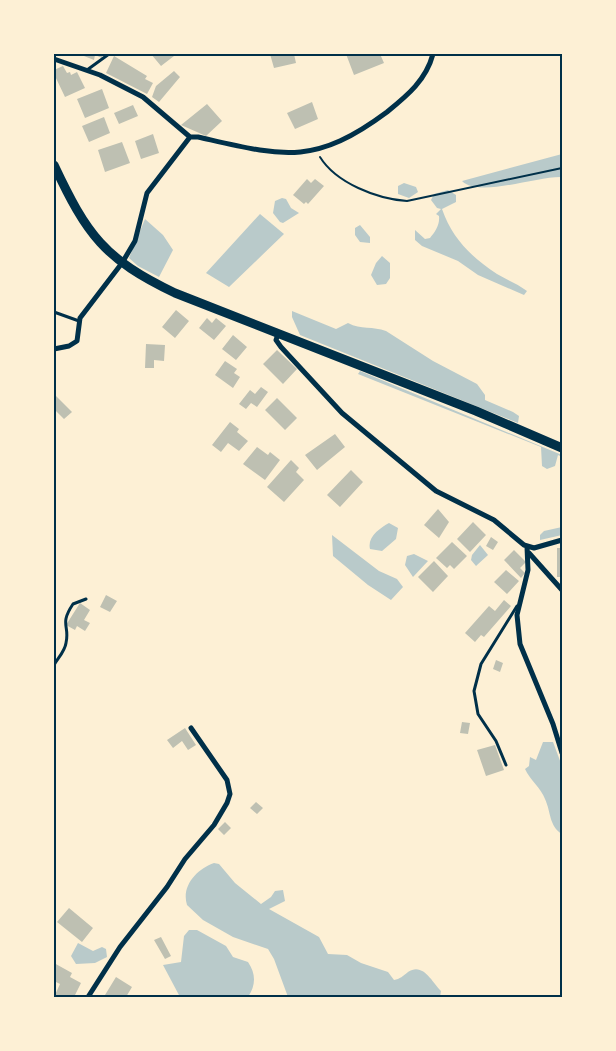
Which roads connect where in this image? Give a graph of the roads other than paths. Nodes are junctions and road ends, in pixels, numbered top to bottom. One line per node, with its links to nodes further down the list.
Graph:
1 (109, 54): 4 (lane)
2 (433, 54): 5 (street)
3 (54, 59): 4 (street)
4 (87, 70): 5 (street)
5 (190, 137): 7 (street)
6 (54, 165): 7 (main road)
7 (122, 263): 9 (street); 10 (main road)
8 (54, 312): 9 (lane)
9 (78, 321): 11 (street)
10 (278, 334): 12 (main road); 14 (street)
11 (54, 349)
12 (562, 448)
13 (562, 540): 14 (street)
14 (528, 550): 15 (street); 17 (street)
15 (562, 590)
16 (86, 599): 18 (lane)
17 (518, 604): 20 (street); 21 (lane)
18 (54, 665)
19 (191, 728): 22 (street)
20 (562, 752)
21 (506, 765)
22 (88, 997)

